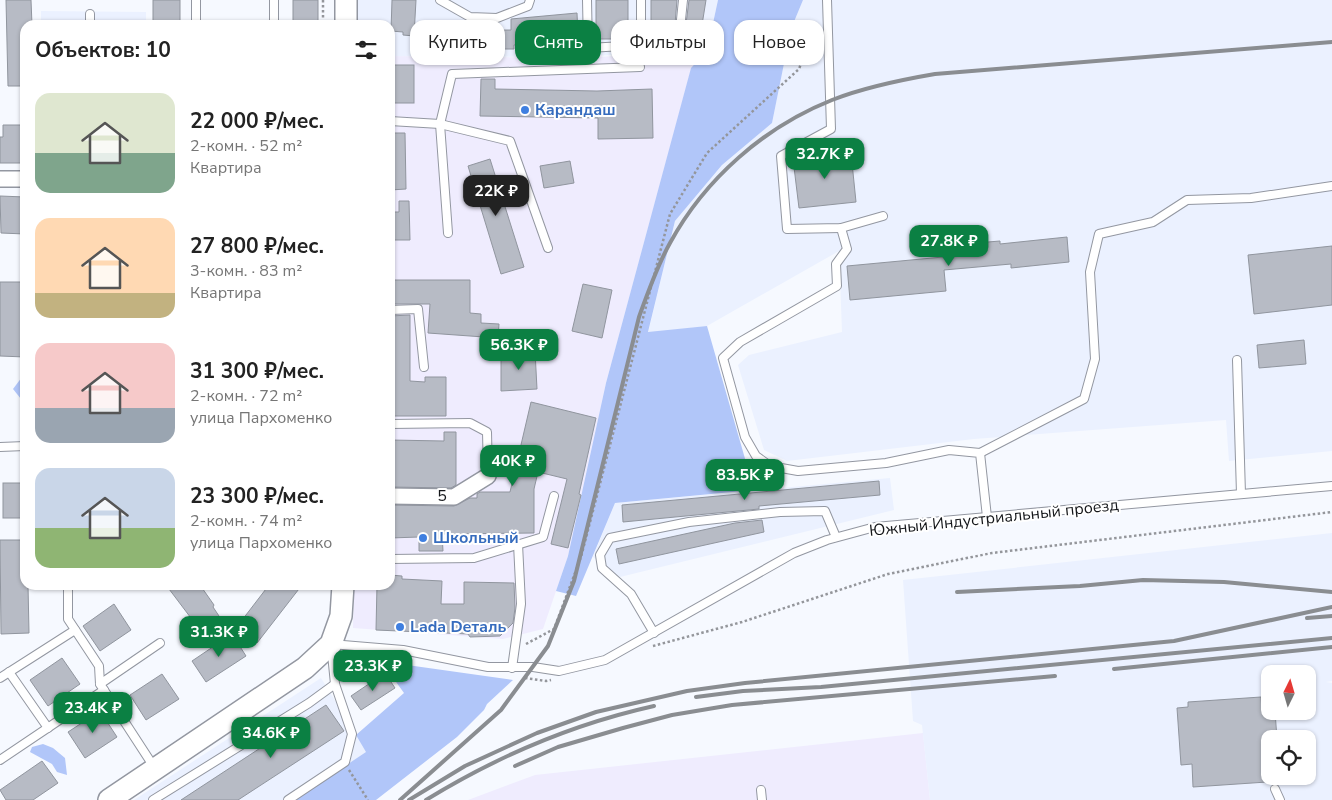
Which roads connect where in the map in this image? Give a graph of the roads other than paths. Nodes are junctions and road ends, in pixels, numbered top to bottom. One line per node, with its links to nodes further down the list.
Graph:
1 (196, 0): 12 (lane)
2 (274, 0): 13 (lane)
3 (346, 0): 14 (main road)
4 (440, 0): 5 (lane)
5 (530, 0)
6 (587, 0): 17 (lane)
7 (641, 0): 15 (lane)
8 (683, 0): 16 (lane)
9 (827, 0): 25 (lane)
10 (90, 14): 11 (lane)
11 (90, 20)
12 (196, 20)
13 (274, 20)
14 (346, 20)
15 (641, 20)
16 (681, 20)
17 (611, 47)
18 (640, 67): 20 (lane)
19 (395, 121): 20 (lane)
20 (440, 124): 26 (lane); 27 (lane)
21 (0, 179): 22 (street)
22 (20, 179)
23 (1332, 186): 34 (lane)
24 (883, 216): 25 (lane)
25 (841, 228): 34 (lane)
26 (448, 233)
27 (548, 248)
28 (395, 310): 30 (lane)
29 (1237, 360): 37 (lane)
30 (424, 368)
31 (395, 424): 35 (lane)
32 (20, 446): 33 (lane)
33 (0, 447)
34 (980, 453): 40 (lane)
35 (488, 476): 38 (street, 5)
36 (1332, 486): 37 (lane, Южный Индустриальный проезд)
37 (1241, 494): 40 (lane, Южный Индустриальный проезд)
38 (395, 496)
39 (554, 496): 42 (lane)
40 (988, 517): 41 (lane, Южный Индустриальный проезд)
41 (836, 537): 47 (lane, Южный Индустриальный проезд); 47 (lane)
42 (518, 544): 43 (lane); 50 (lane)
43 (395, 559)
44 (68, 590): 46 (lane)
45 (343, 590): 49 (main road)
46 (75, 630): 51 (lane); 54 (lane)
47 (654, 633): 50 (lane, Южный Индустриальный проезд)
48 (160, 643): 54 (lane)
49 (331, 644): 50 (lane, Южный Индустриальный проезд); 53 (lane); 57 (main road)
50 (512, 668)
51 (9, 672): 52 (lane); 55 (lane)
52 (0, 678)
53 (335, 684): 61 (lane); 62 (lane)
54 (102, 687): 55 (lane); 57 (lane)
55 (48, 728): 56 (lane)
56 (0, 760)
57 (155, 769): 60 (main road)
58 (1274, 789): 64 (lane)
59 (761, 790): 63 (lane)
60 (109, 800)
61 (153, 800)
62 (288, 800)
63 (762, 800)
64 (1280, 800)

